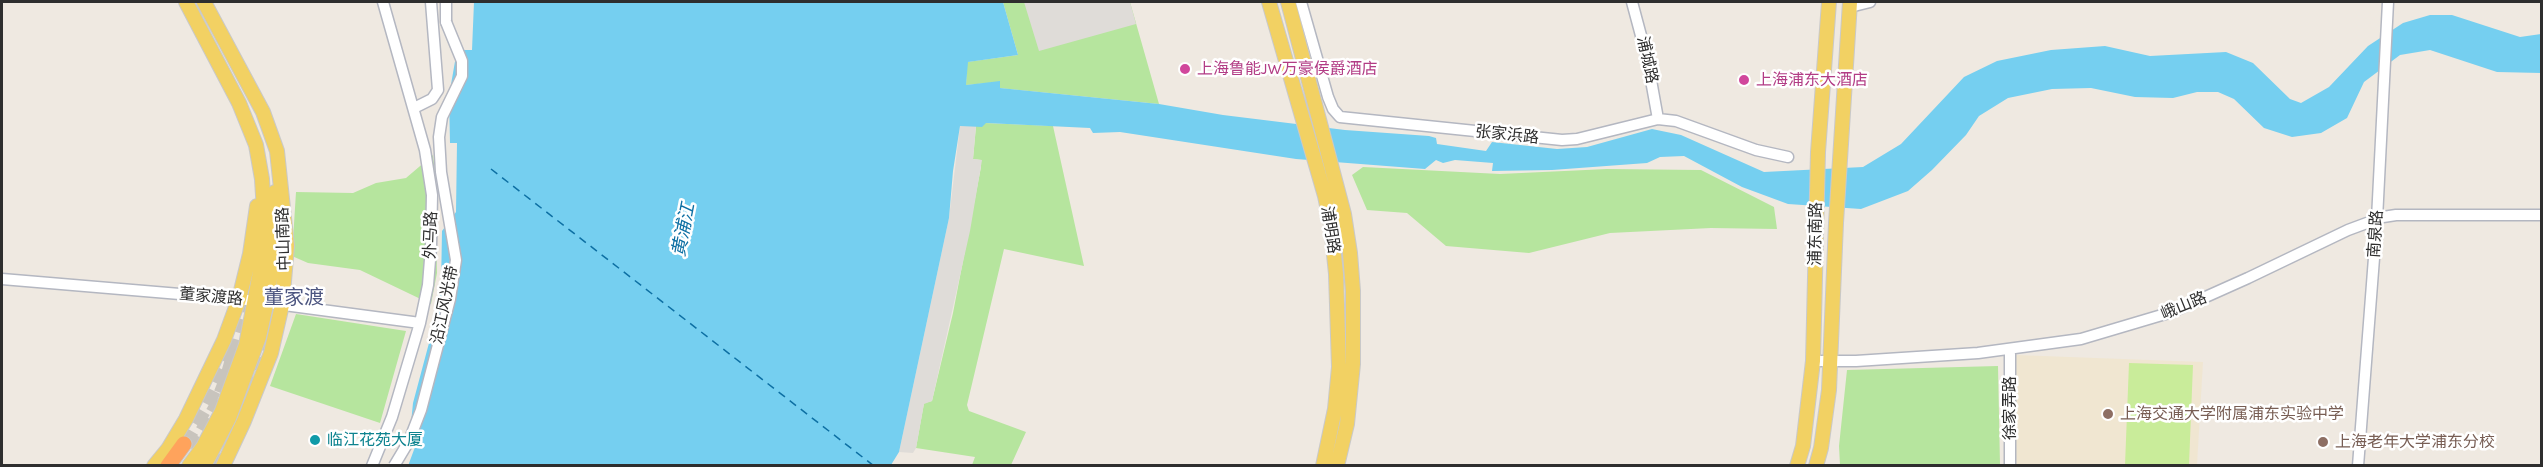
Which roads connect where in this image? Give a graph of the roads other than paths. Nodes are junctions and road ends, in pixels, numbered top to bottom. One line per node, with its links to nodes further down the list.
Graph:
1 (186, 2): 17 (main road, 中山南路)
2 (204, 2): 15 (main road, 中山南路)
3 (383, 2): 14 (street, 外马路)
4 (431, 2): 14 (street)
5 (446, 2): 39 (street, 沿江风光带, bridge)
6 (1269, 2): 40 (main road, 浦明路)
7 (1288, 2): 41 (main road, 浦明路)
8 (1301, 2): 16 (street, 张家浜路)
9 (1632, 2): 16 (street, 浦城路)
10 (1829, 2): 27 (main road, 浦东南路)
11 (1870, 2): 13 (street)
12 (2388, 2): 20 (street, 南泉路)
13 (1850, 4): 28 (main road, 浦东南路)
14 (414, 108): 25 (street, 外马路)
15 (263, 112): 23 (main road, 中山南路); 24 (main road, 中山南路)
16 (1658, 119): 18 (street, 张家浜路)
17 (256, 145): 22 (main road, 中山南路); 23 (main road, 中山南路)
18 (1788, 158)
19 (2541, 215): 20 (street, 峨山路)
20 (2378, 219): 26 (street, 峨山路); 45 (street, 南泉路)
21 (2, 279): 22 (street, 董家渡路)
22 (239, 299): 23 (street, 董家渡路); 30 (main road, 中山南路)
23 (261, 302): 24 (street, 董家渡路); 35 (main road, 中山南路); 36 (main road, 中山南路)
24 (282, 305): 25 (street, 董家渡路); 37 (main road, 中山南路)
25 (420, 322): 38 (street, 外马路)
26 (2010, 350): 28 (street, 峨山路); 44 (street, 徐家弄路)
27 (1813, 361): 28 (street, 峨山路); 42 (main road, 浦东南路)
28 (1831, 361): 43 (main road, 浦东南路)
29 (188, 447): 33 (highway); 34 (main road)
30 (168, 449): 31 (main road, 中山南路); 32 (highway)
31 (154, 465)
32 (159, 465)
33 (168, 465)
34 (182, 465)
35 (189, 465)
36 (204, 465)
37 (223, 465)
38 (372, 465)
39 (394, 465)
40 (1323, 465)
41 (1337, 465)
42 (1797, 465)
43 (1816, 465)
44 (2010, 465)
45 (2358, 465)

